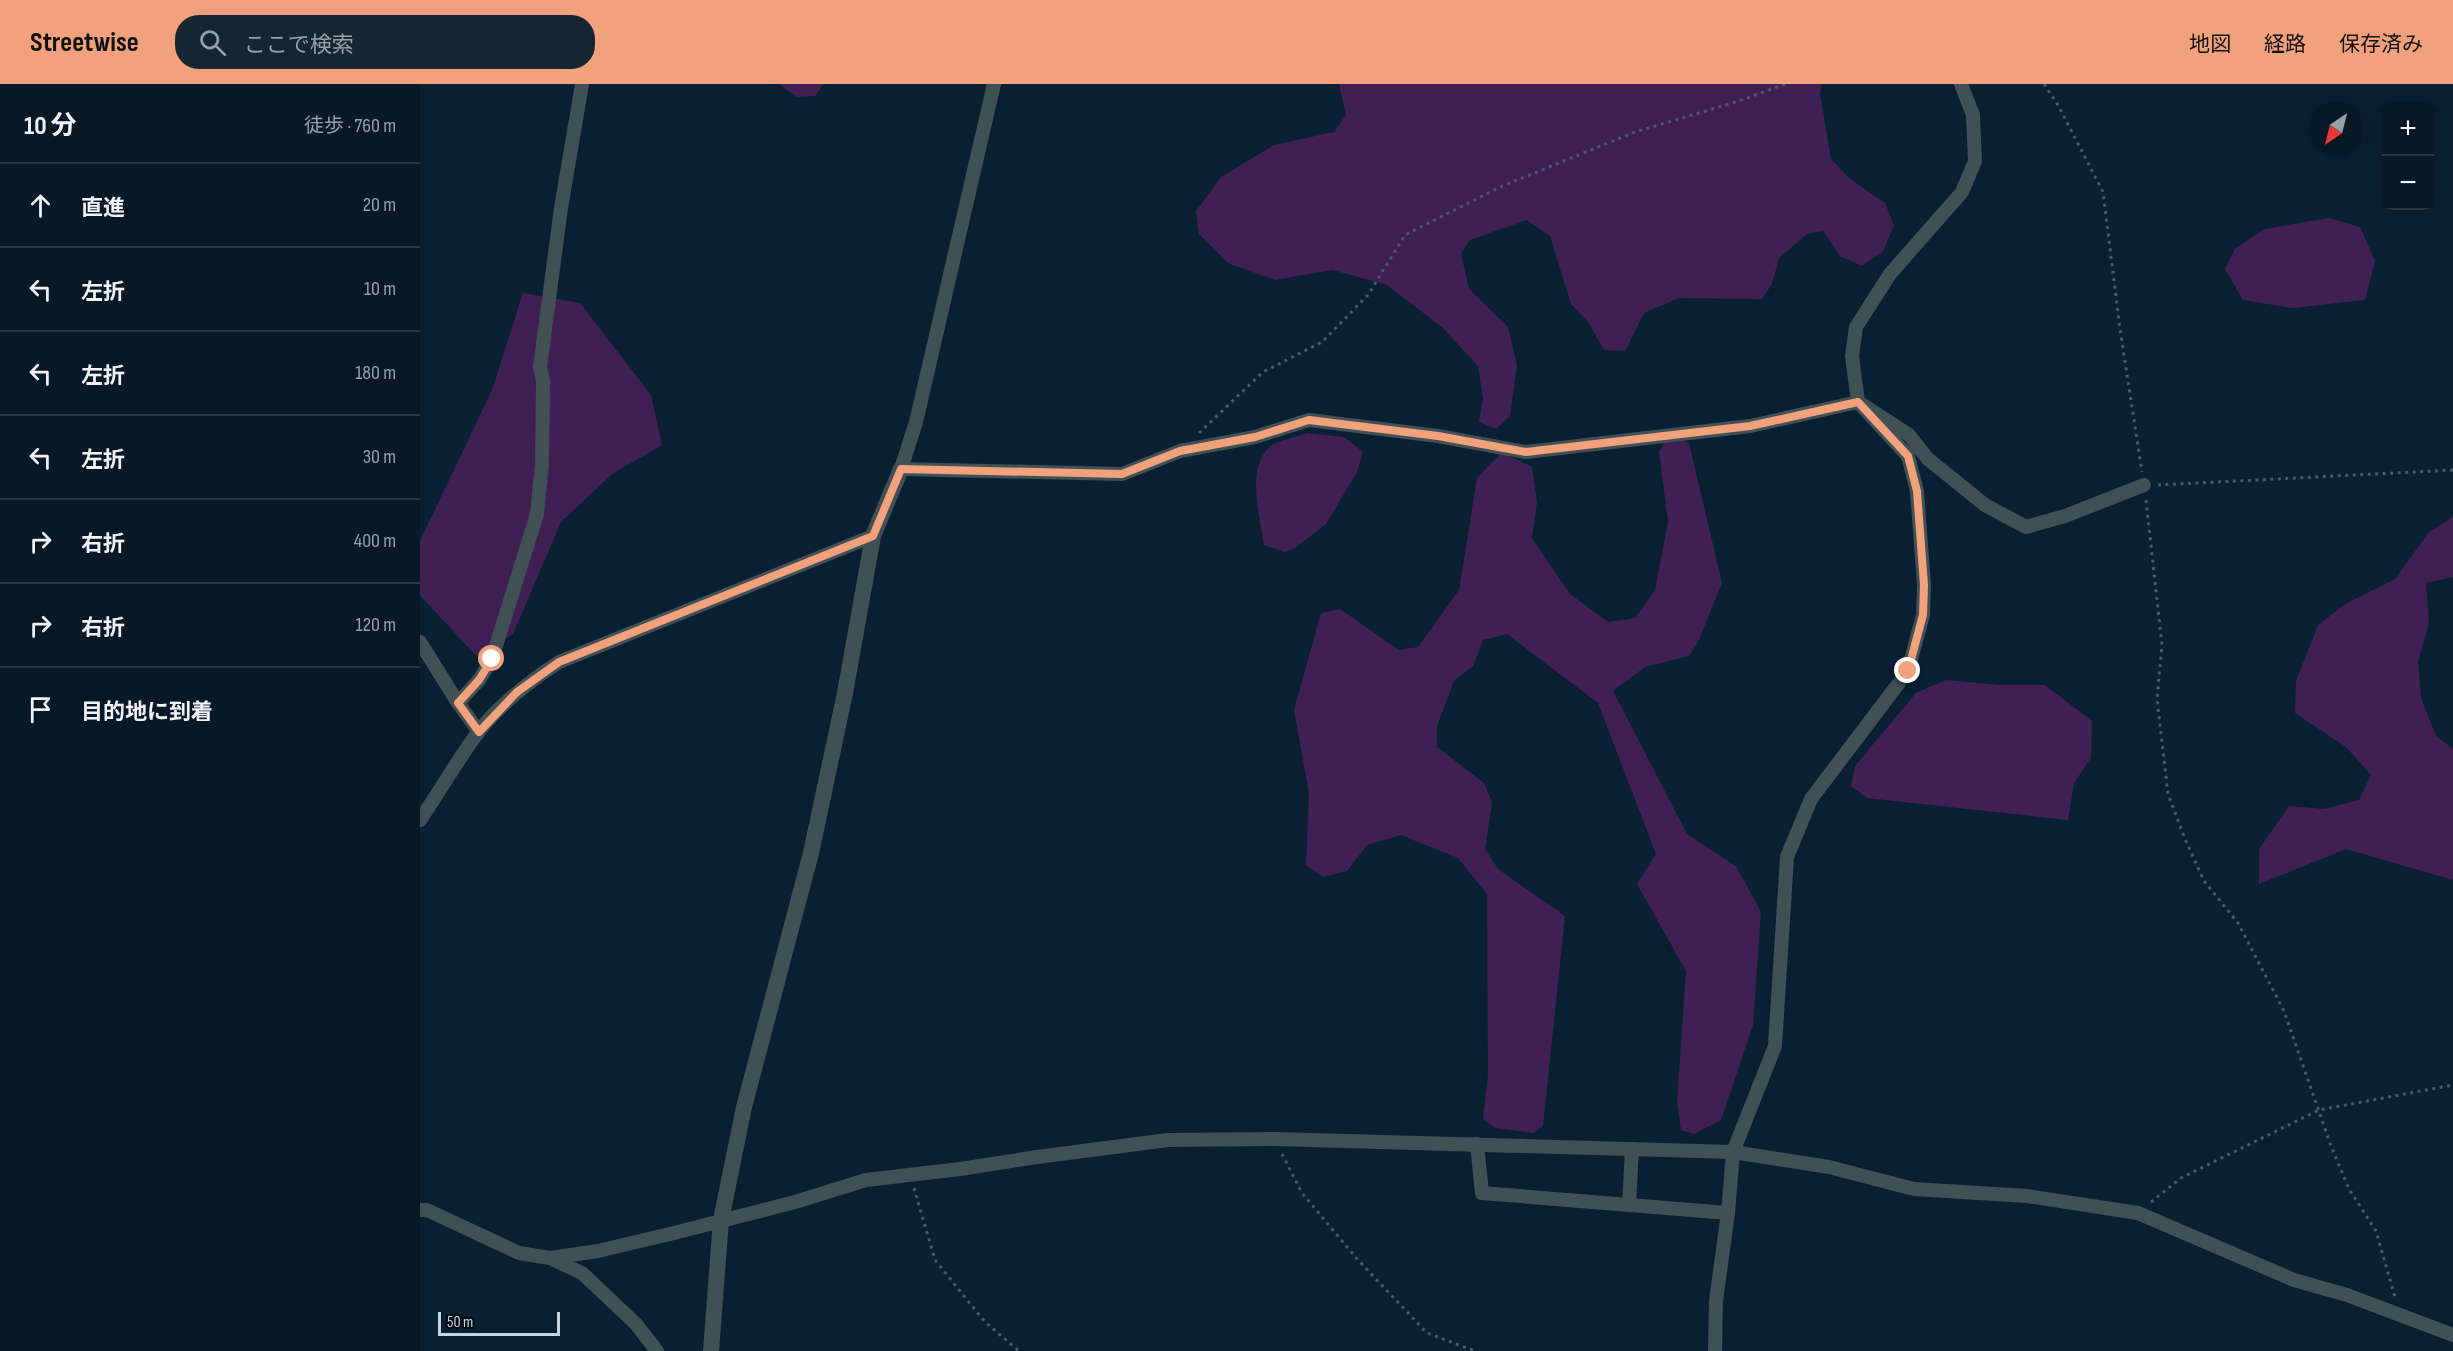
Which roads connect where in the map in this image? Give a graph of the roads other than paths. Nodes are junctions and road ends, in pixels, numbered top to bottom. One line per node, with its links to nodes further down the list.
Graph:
1 (582, 84): 9 (street)
2 (994, 84): 5 (street)
3 (1961, 84): 4 (street)
4 (1858, 402): 5 (street); 6 (street); 14 (street)
5 (901, 469): 7 (street)
6 (2144, 485)
7 (873, 536): 10 (street); 18 (street)
8 (420, 642): 9 (street)
9 (458, 703): 10 (street)
10 (479, 732): 11 (street)
11 (420, 820)
12 (1477, 1144): 13 (street); 15 (street); 18 (street)
13 (1632, 1149): 14 (street); 15 (street)
14 (1733, 1152): 17 (street); 20 (street)
15 (1629, 1205): 17 (street)
16 (420, 1210): 19 (street)
17 (1728, 1213): 23 (street)
18 (721, 1220): 19 (street); 22 (street)
19 (550, 1258): 21 (street)
20 (2453, 1335)
21 (657, 1351)
22 (711, 1351)
23 (1715, 1351)

